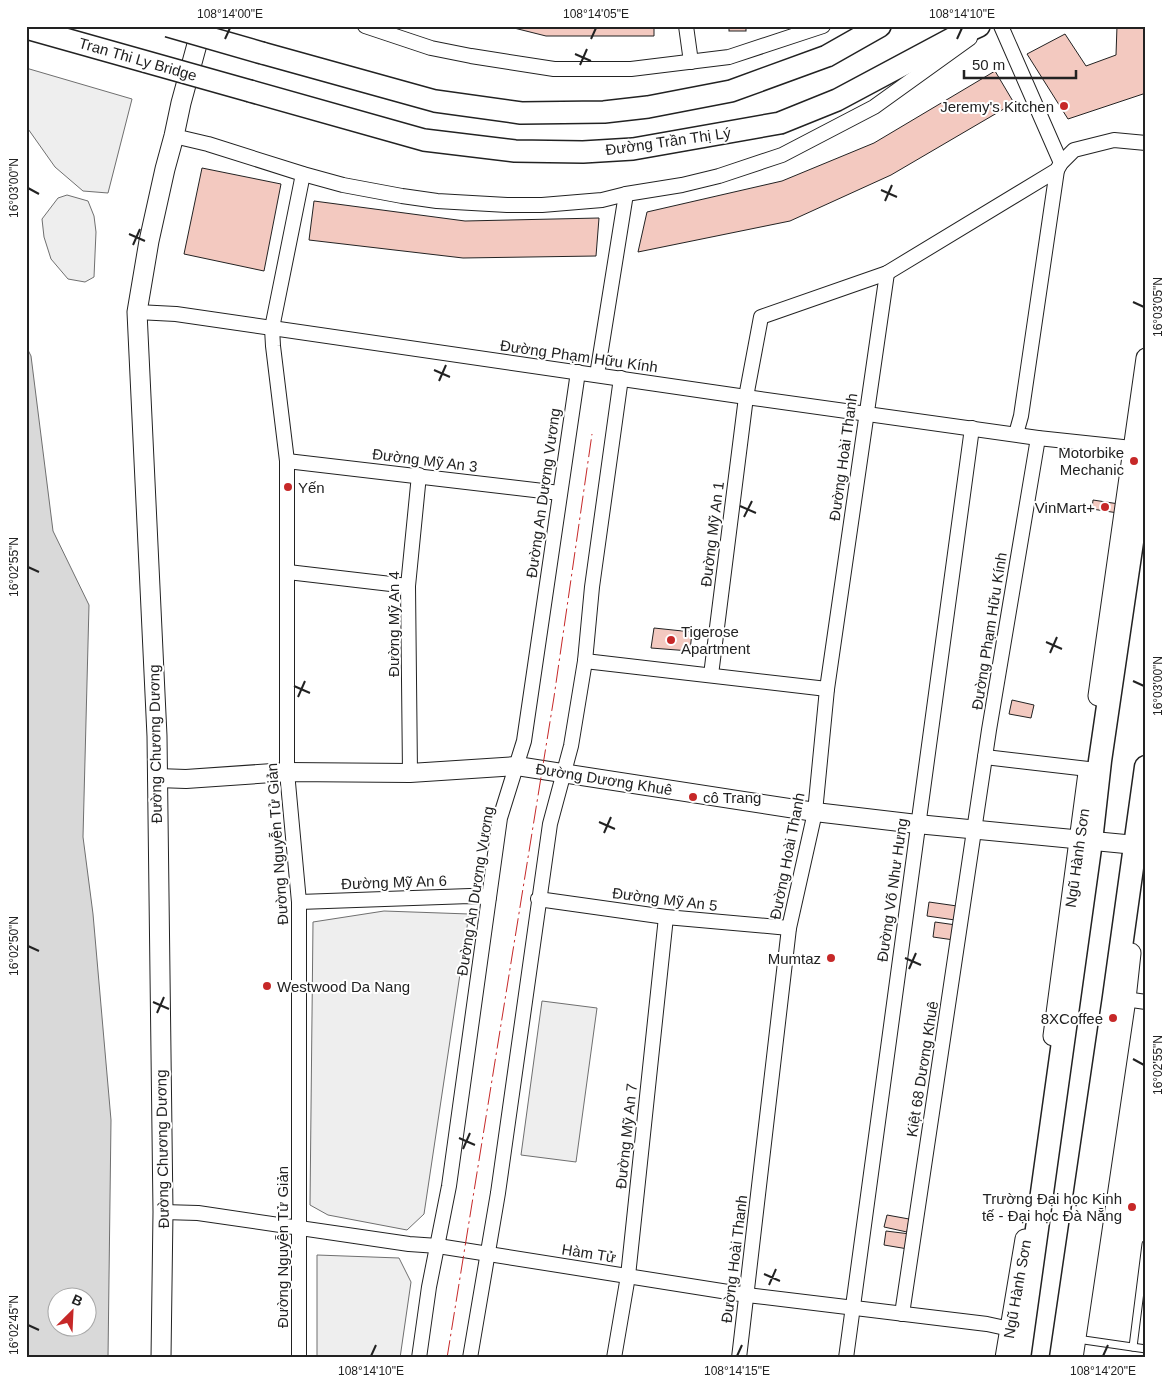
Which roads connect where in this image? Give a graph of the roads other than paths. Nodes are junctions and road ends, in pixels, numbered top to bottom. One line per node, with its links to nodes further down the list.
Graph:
1 (168, 26): 6 (main road, bridge)
2 (202, 26): 14 (main road, Đường Chương Dương)
3 (366, 26): 11 (street)
4 (686, 26): 12 (street)
5 (823, 26): 12 (street)
6 (880, 26)
7 (979, 26): 13 (main road, Đường Trần Thị Lý)
8 (986, 26): 18 (street)
9 (1001, 26): 16 (street)
10 (26, 28): 13 (main road, Tran Thi Ly Bridge, bridge)
11 (381, 28): 12 (street)
12 (691, 62)
13 (250, 91)
14 (174, 136): 17 (street); 20 (main road, Đường Chương Dương)
15 (1146, 143): 16 (street)
16 (1059, 166): 19 (street); 29 (street)
17 (303, 174): 18 (street); 21 (street, Đường Nguyễn Tử Giản)
18 (626, 194): 24 (street)
19 (887, 273): 26 (street, Đường Mỹ An 1); 27 (street, Đường Hoài Thanh)
20 (137, 312): 21 (street, Đường Phạm Hữu Kính); 47 (main road, Đường Chương Dương)
21 (272, 328): 23 (street, Đường Phạm Hữu Kính); 32 (street, Đường Nguyễn Tử Giản)
22 (1146, 358): 31 (main road, Ngũ Hành Sơn)
23 (578, 372): 24 (street, Đường Phạm Hữu Kính); 34 (street, Đường An Dương Vương)
24 (597, 374): 25 (street, Đường Phạm Hữu Kính)
25 (621, 378): 26 (street, Đường Phạm Hữu Kính); 37 (street)
26 (746, 398): 27 (street, Đường Phạm Hữu Kính); 38 (street, Đường Mỹ An 1)
27 (866, 413): 28 (street, Đường Phạm Hữu Kính); 39 (street, Đường Hoài Thanh)
28 (972, 428): 29 (street, Đường Phạm Hữu Kính); 49 (street, Đường Võ Như Hưng)
29 (1016, 434): 30 (street, Đường Phạm Hữu Kính)
30 (1038, 438): 31 (street, Đường Phạm Hữu Kính); 40 (street, Đường Phạm Hữu Kính)
31 (1139, 447): 43 (main road, Ngũ Hành Sơn); 51 (highway, Ngũ Hành Sơn)
32 (287, 461): 33 (street, Đường Mỹ An 3); 35 (street, Đường Nguyễn Tử Giản)
33 (419, 475): 34 (street, Đường Mỹ An 3); 36 (street, Đường Mỹ An 4)
34 (560, 493): 41 (street, Đường An Dương Vương)
35 (288, 572): 36 (street); 44 (street, Đường Nguyễn Tử Giản)
36 (408, 586): 46 (street, Đường Mỹ An 4)
37 (585, 661): 38 (street); 45 (street)
38 (711, 675): 39 (street)
39 (827, 690): 48 (street, Đường Hoài Thanh)
40 (985, 757): 43 (street); 50 (street, Đường Phạm Hữu Kính)
41 (517, 766): 45 (street, Đường Dương Khuê); 46 (street, Đường Dương Khuê); 53 (street, Đường An Dương Vương)
42 (1146, 767): 52 (highway)
43 (1088, 769): 51 (main road, Ngũ Hành Sơn)
44 (287, 772): 46 (street, Đường Dương Khuê); 47 (street, Đường Dương Khuê); 55 (street, Đường Nguyễn Tử Giản)
45 (565, 772): 48 (street, Đường Dương Khuê); 54 (street)
46 (410, 773)
47 (157, 778): 60 (main road, Đường Chương Dương)
48 (815, 812): 49 (street, Đường Dương Khuê); 57 (street, Đường Hoài Thanh)
49 (917, 824): 50 (street, Đường Dương Khuê); 67 (street, Đường Võ Như Hưng)
50 (974, 830): 51 (street, Đường Dương Khuê); 68 (street, Kiệt 68 Dương Khuê)
51 (1085, 841): 52 (street, Đường Dương Khuê); 69 (highway, Ngũ Hành Sơn)
52 (1142, 842): 58 (main road); 58 (highway)
53 (490, 897): 55 (street, Đường Mỹ An 6); 63 (street, Đường An Dương Vương)
54 (538, 899): 56 (street, Đường Mỹ An 5); 64 (street)
55 (299, 902): 61 (street, Đường Nguyễn Tử Giản)
56 (666, 917): 57 (street, Đường Mỹ An 5); 65 (street, Đường Mỹ An 7)
57 (789, 928): 66 (street, Đường Hoài Thanh)
58 (1120, 998): 59 (street); 71 (highway)
59 (1146, 1002)
60 (163, 1212): 61 (street, Hàm Tử); 73 (main road, Đường Chương Dương)
61 (299, 1228): 63 (street, Hàm Tử); 74 (street, Đường Nguyễn Tử Giản)
62 (1146, 1244): 70 (lane)
63 (438, 1246): 64 (street, Hàm Tử); 75 (street, Đường An Dương Vương)
64 (488, 1254): 65 (street, Hàm Tử); 76 (street)
65 (628, 1276): 66 (street, Hàm Tử); 77 (street, Đường Mỹ An 7)
66 (747, 1294): 67 (street, Hàm Tử); 78 (street, Đường Hoài Thanh)
67 (853, 1308): 68 (street, Hàm Tử); 79 (street, Đường Võ Như Hưng)
68 (902, 1314): 69 (street, Hàm Tử)
69 (1016, 1330): 80 (main road, Ngũ Hành Sơn); 81 (highway, Ngũ Hành Sơn)
70 (1133, 1347): 71 (lane); 72 (lane)
71 (1068, 1348)
72 (1146, 1349)
73 (161, 1358)
74 (299, 1358)
75 (419, 1358)
76 (470, 1358)
77 (614, 1358)
78 (739, 1358)
79 (846, 1358)
80 (1005, 1358)
81 (1019, 1358)

